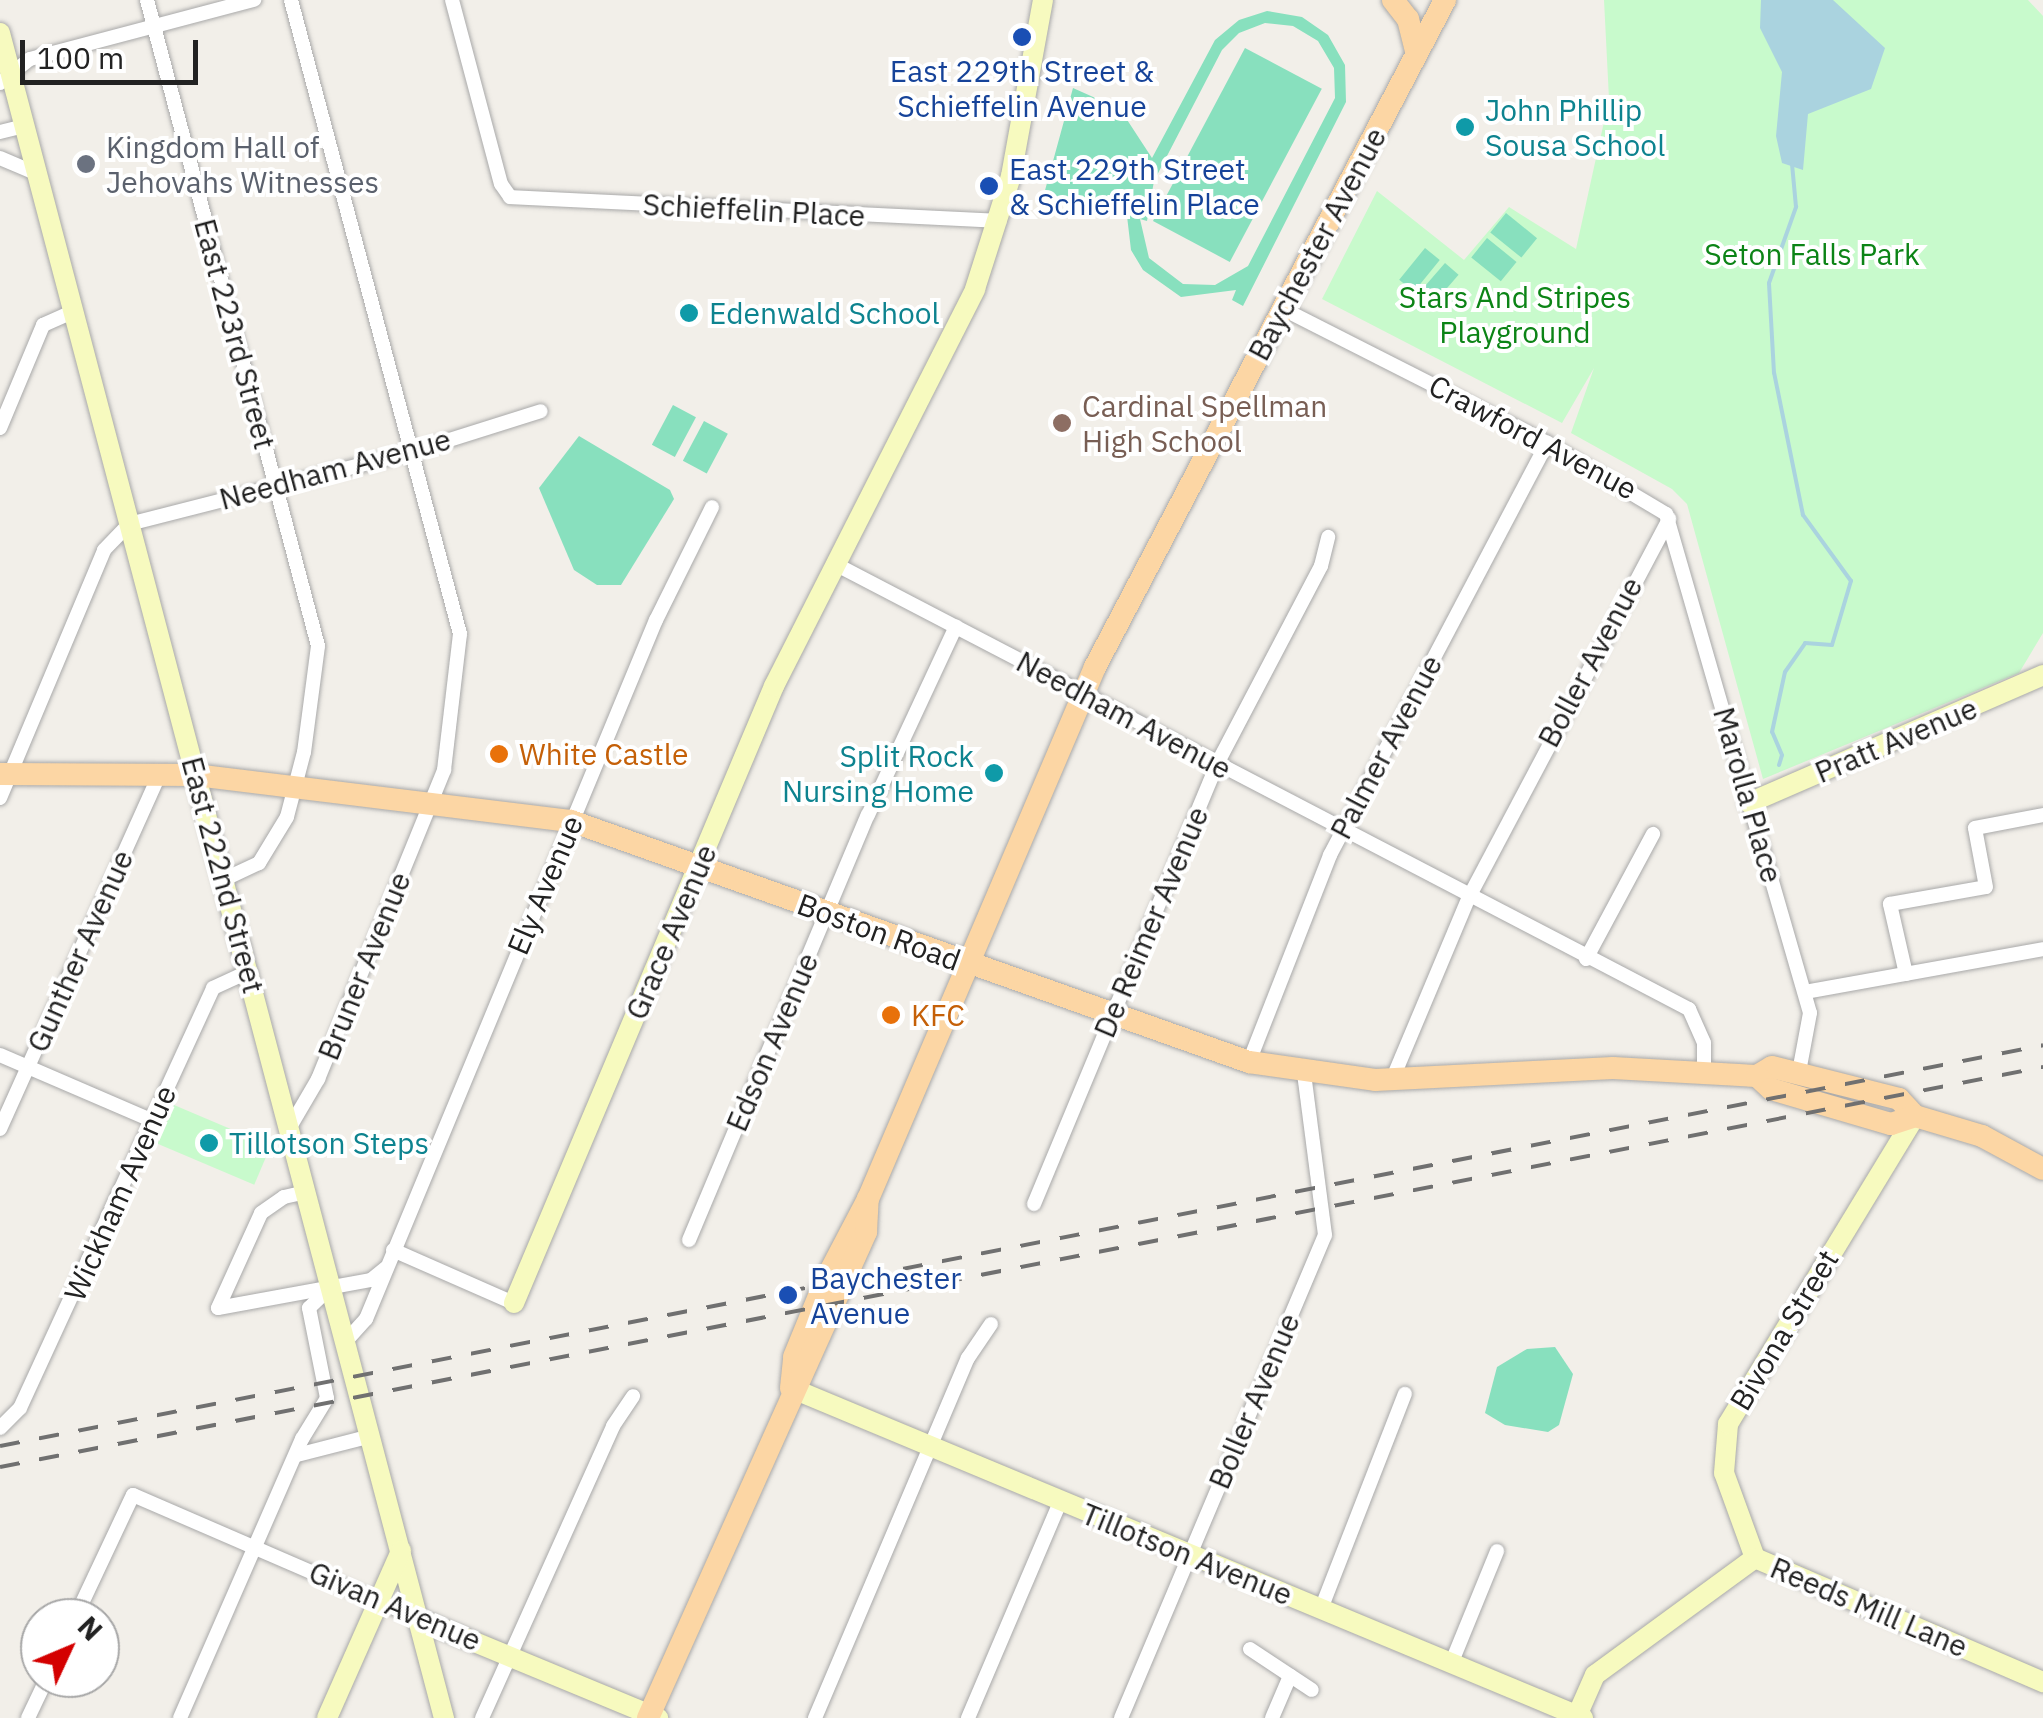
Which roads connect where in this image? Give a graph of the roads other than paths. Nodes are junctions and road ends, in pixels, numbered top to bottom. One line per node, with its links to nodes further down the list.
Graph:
1 (147, 0): 8 (street, East 223rd Street)
2 (254, 0): 8 (street)
3 (291, 0): 22 (street, Bruner Avenue)
4 (452, 0): 16 (street, Schieffelin Place)
5 (1043, 0): 16 (street)
6 (1392, 0): 10 (main road)
7 (1445, 0): 10 (main road, Baychester Avenue)
8 (154, 26): 11 (street); 23 (street, East 223rd Street)
9 (0, 33): 11 (street, East 222nd Street)
10 (1418, 54): 17 (main road, Baychester Avenue)
11 (5, 77): 12 (street, East 222nd Street)
12 (24, 126): 13 (street); 15 (street, East 222nd Street)
13 (0, 132)
14 (0, 158): 15 (street)
15 (35, 173): 18 (street, East 222nd Street)
16 (998, 222): 28 (street)
17 (1283, 309): 21 (street, Crawford Avenue); 31 (main road, Baychester Avenue)
18 (72, 312): 20 (street); 26 (street, East 222nd Street)
19 (541, 411): 22 (street, Needham Avenue)
20 (0, 428)
21 (1546, 443): 25 (street, Crawford Avenue); 42 (street, Palmer Avenue)
22 (408, 453): 23 (street, Needham Avenue); 38 (street, Bruner Avenue)
23 (275, 485): 26 (street, Needham Avenue); 36 (street, East 223rd Street)
24 (712, 507): 41 (street, Ely Avenue)
25 (1668, 519): 39 (street, Marolla Place); 46 (street, Boller Avenue)
26 (129, 524): 34 (street); 35 (street, East 222nd Street)
27 (1328, 537): 32 (street, De Reimer Avenue)
28 (837, 565): 29 (street, Needham Avenue); 44 (street, Grace Avenue)
29 (956, 626): 31 (street, Needham Avenue); 47 (street, Edson Avenue)
30 (2043, 676): 39 (street, Pratt Avenue)
31 (1083, 693): 32 (street, Needham Avenue); 50 (main road, Baychester Avenue)
32 (1217, 764): 42 (street, Needham Avenue); 54 (street, De Reimer Avenue)
33 (160, 772): 34 (main road, Boston Road); 35 (main road, Boston Road); 57 (street, Gunther Avenue)
34 (6, 774): 37 (street)
35 (195, 775): 36 (main road, Boston Road); 45 (street, East 222nd Street)
36 (294, 787): 38 (main road, Boston Road); 45 (street)
37 (0, 798)
38 (431, 802): 41 (main road, Boston Road); 65 (street, Bruner Avenue)
39 (1749, 802): 53 (street, Marolla Place)
40 (2043, 816): 52 (street)
41 (571, 821): 44 (main road, Boston Road); 71 (street, Ely Avenue)
42 (1343, 829): 46 (street, Needham Avenue); 56 (street, Palmer Avenue)
43 (1654, 834): 49 (street)
44 (698, 867): 47 (main road, Boston Road); 74 (street, Grace Avenue)
45 (225, 879): 51 (street, East 222nd Street)
46 (1468, 898): 49 (street, Needham Avenue); 62 (street, Boller Avenue)
47 (826, 912): 50 (main road, Boston Road); 70 (street, Edson Avenue)
48 (2043, 949): 52 (street)
49 (1586, 959): 58 (street, Needham Avenue)
50 (970, 965): 54 (main road, Boston Road); 77 (main road, Baychester Avenue)
51 (250, 971): 64 (street, Wickham Avenue); 65 (street, East 222nd Street)
52 (1906, 974): 53 (street)
53 (1805, 992): 59 (street, Marolla Place)
54 (1112, 1014): 56 (main road, Boston Road); 69 (street, De Reimer Avenue)
55 (0, 1055): 57 (street)
56 (1249, 1062): 60 (main road, Boston Road)
57 (28, 1067): 64 (street); 66 (street, Gunther Avenue)
58 (1704, 1072): 61 (main road, Boston Road); 62 (main road, Boston Road)
59 (1798, 1072): 61 (main road, Boston Road); 63 (main road, Boston Road)
60 (1304, 1073): 62 (main road, Boston Road); 88 (street, Boller Avenue)
61 (1757, 1076): 63 (main road, Boston Road)
62 (1392, 1080)
63 (1915, 1116): 67 (main road, Boston Road); 89 (street, Bivona Street)
64 (151, 1120): 80 (street, Wickham Avenue)
65 (290, 1127): 68 (street, East 222nd Street)
66 (0, 1129)
67 (2043, 1168)
68 (306, 1192): 73 (street, East 222nd Street); 73 (street)
69 (1034, 1204)
70 (689, 1240)
71 (393, 1250): 72 (street, Ely Avenue); 74 (street)
72 (387, 1267): 73 (street); 76 (street, Ely Avenue)
73 (332, 1286): 76 (street, East 222nd Street); 83 (street)
74 (514, 1303)
75 (992, 1324): 82 (street)
76 (346, 1341): 81 (street, East 222nd Street)
77 (791, 1388): 82 (street, Tillotson Avenue); 100 (main road, Baychester Avenue)
78 (1405, 1394): 92 (street)
79 (633, 1396): 95 (street)
80 (0, 1428)
81 (371, 1436): 83 (street); 86 (street, East 222nd Street)
82 (930, 1448): 84 (street, Tillotson Avenue); 106 (street)
83 (297, 1455): 85 (street)
84 (1060, 1502): 88 (street, Tillotson Avenue); 107 (street)
85 (257, 1546): 90 (street, Givan Avenue); 91 (street, Givan Avenue); 102 (street)
86 (401, 1550): 91 (street); 93 (street, East 222nd Street)
87 (1496, 1550): 96 (street)
88 (1188, 1556): 92 (street, Tillotson Avenue); 108 (street, Boller Avenue)
89 (1755, 1558): 98 (street, Reeds Mill Lane); 101 (street, Reeds Mill Lane)
90 (84, 1598)
91 (379, 1602): 93 (street, Givan Avenue); 103 (street)
92 (1320, 1609): 96 (street, Tillotson Avenue)
93 (419, 1618): 95 (street, Givan Avenue); 104 (street, East 222nd Street)
94 (1250, 1649): 97 (street)
95 (512, 1656): 100 (street, Givan Avenue); 105 (street)
96 (1450, 1664): 101 (street, Tillotson Avenue)
97 (1290, 1676): 99 (street); 109 (street)
98 (2043, 1682)
99 (1312, 1690)
100 (653, 1717)
101 (1578, 1717)
102 (180, 1718)
103 (327, 1718)
104 (444, 1718)
105 (482, 1718)
106 (815, 1718)
107 (968, 1718)
108 (1121, 1718)
109 (1272, 1718)

